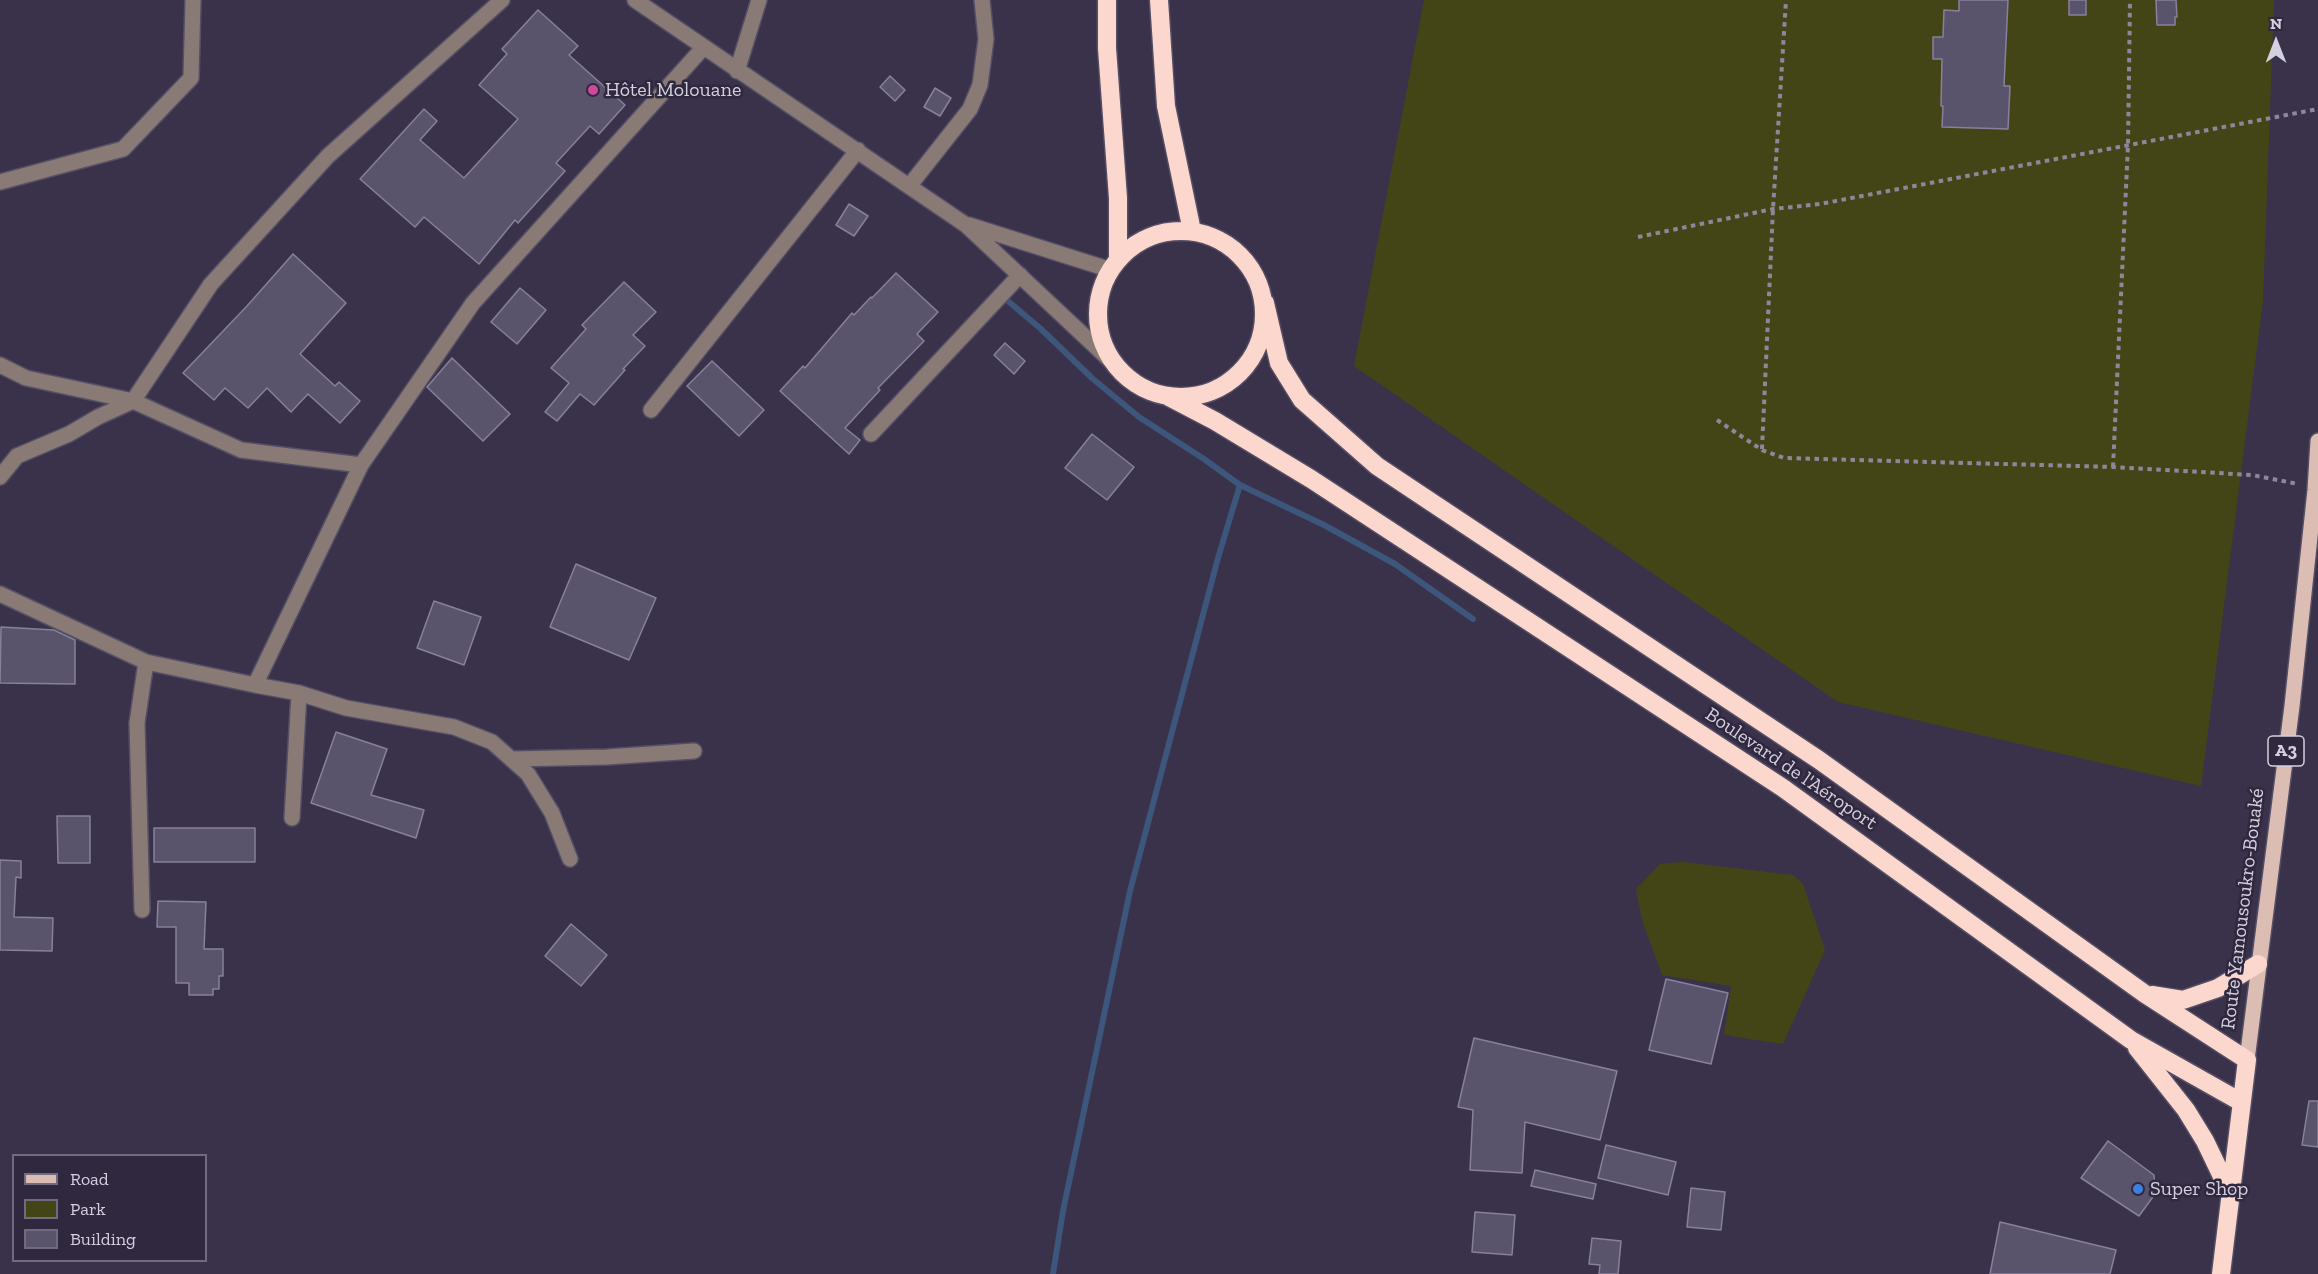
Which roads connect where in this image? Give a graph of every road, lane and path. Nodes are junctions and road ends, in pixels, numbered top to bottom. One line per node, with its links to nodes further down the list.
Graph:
1 (193, 0): 15 (street)
2 (502, 0): 27 (street)
3 (635, 0): 10 (street)
4 (759, 0): 11 (street)
5 (982, 0): 16 (street)
6 (1107, 0): 21 (highway)
7 (1159, 0): 19 (highway)
8 (1786, 0): 17 (path)
9 (2130, 0): 13 (path)
10 (704, 48): 11 (street); 33 (street)
11 (737, 71): 14 (street)
12 (2318, 109): 13 (path)
13 (2128, 145): 17 (path); 34 (path)
14 (858, 150): 16 (street); 28 (street)
15 (0, 182)
16 (910, 185): 18 (street)
17 (1773, 209): 20 (path); 32 (path)
18 (966, 225): 21 (street); 22 (street)
19 (1192, 231): 21 (highway); 23 (highway)
20 (1638, 237)
21 (1114, 264): 24 (highway)
22 (1020, 275): 24 (street); 30 (street)
23 (1265, 303): 26 (highway); 47 (highway, Boulevard de l'Aéroport)
24 (1112, 362): 26 (highway)
25 (0, 365): 27 (street)
26 (1169, 397): 48 (highway, Boulevard de l'Aéroport)
27 (134, 401): 33 (street); 35 (street)
28 (651, 410)
29 (1717, 420): 32 (path)
30 (871, 434)
31 (2318, 441): 36 (main road, Route Yamousoukro-Bouaké / A3)
32 (1762, 450): 34 (path)
33 (361, 465): 39 (street)
34 (2113, 467): 36 (path)
35 (0, 477)
36 (2315, 490): 46 (main road, Route Yamousoukro-Bouaké / A3)
37 (0, 594): 38 (street)
38 (146, 662): 39 (street); 45 (street)
39 (255, 685): 40 (street)
40 (299, 693): 42 (street); 43 (street)
41 (694, 751): 42 (street)
42 (511, 759): 44 (street)
43 (292, 818)
44 (570, 859)
45 (142, 910)
46 (2258, 964): 47 (highway); 49 (main road, Route Yamousoukro-Bouaké / A3)
47 (2145, 994): 49 (highway, Boulevard de l'Aéroport)
48 (2131, 1040): 50 (highway, Boulevard de l'Aéroport); 51 (highway)
49 (2247, 1060): 50 (highway, Route Yamousoukro-Bouaké / A3)
50 (2241, 1102): 51 (highway, Route Yamousoukro-Bouaké / A3)
51 (2230, 1193): 52 (highway, Route Yamousoukro-Bouaké / A3)
52 (2221, 1274)

